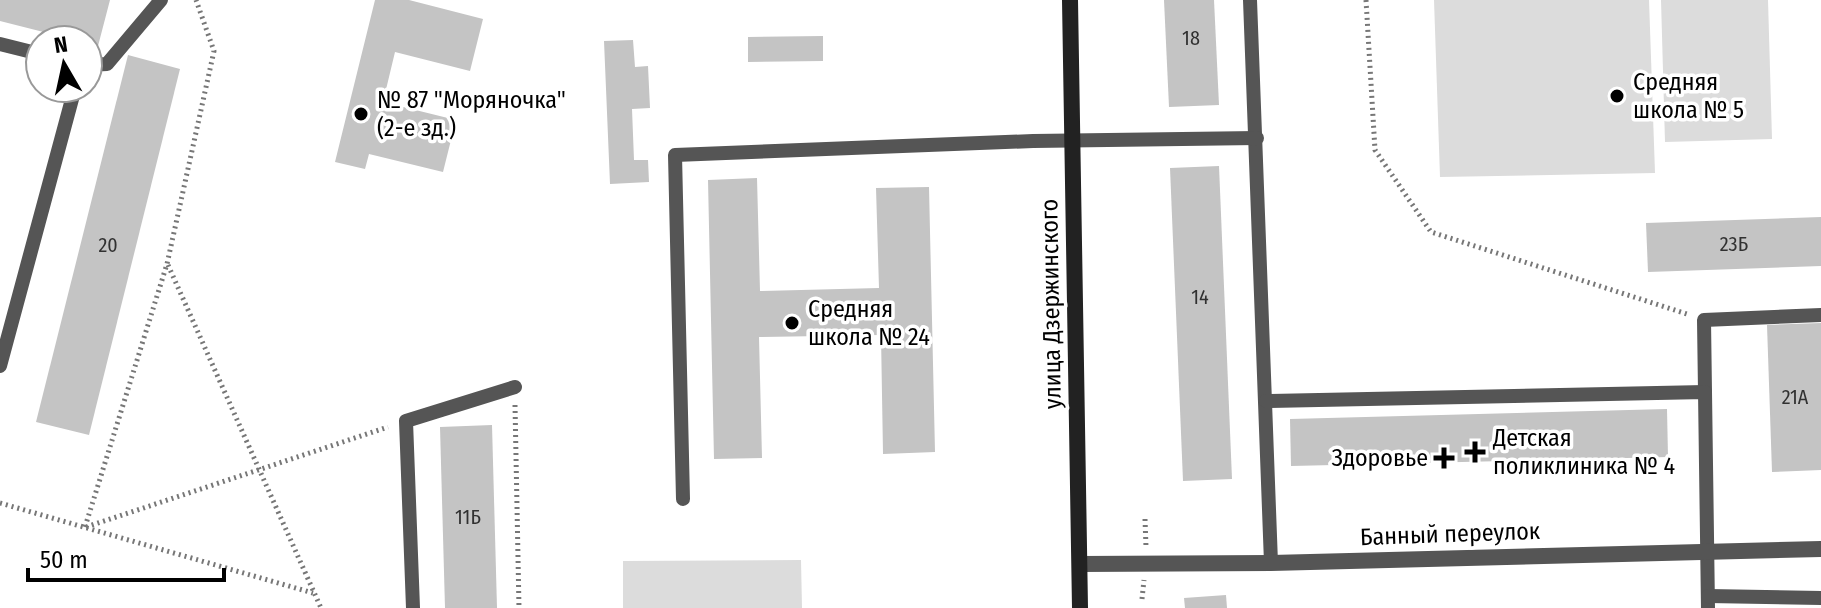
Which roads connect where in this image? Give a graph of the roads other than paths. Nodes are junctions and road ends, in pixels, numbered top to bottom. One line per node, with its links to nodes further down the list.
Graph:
1 (161, 0): 6 (lane)
2 (1070, 0): 9 (street, улица Дзержинского)
3 (1250, 0): 8 (lane)
4 (0, 44): 5 (lane)
5 (24, 50)
6 (104, 64)
7 (71, 104): 11 (lane)
8 (1257, 138): 9 (lane); 14 (lane)
9 (1073, 140): 15 (lane); 19 (street, улица Дзержинского)
10 (1821, 315): 13 (lane)
11 (0, 366)
12 (515, 387): 22 (lane)
13 (1705, 392): 14 (lane); 17 (lane)
14 (1266, 401): 18 (lane)
15 (683, 499)
16 (1821, 549): 17 (street, Банный переулок)
17 (1709, 551): 18 (street, Банный переулок); 21 (lane)
18 (1271, 563): 19 (street, Банный переулок)
19 (1080, 564): 23 (street, улица Дзержинского)
20 (1821, 598): 21 (lane)
21 (1708, 602)
22 (413, 608)
23 (1080, 608)

